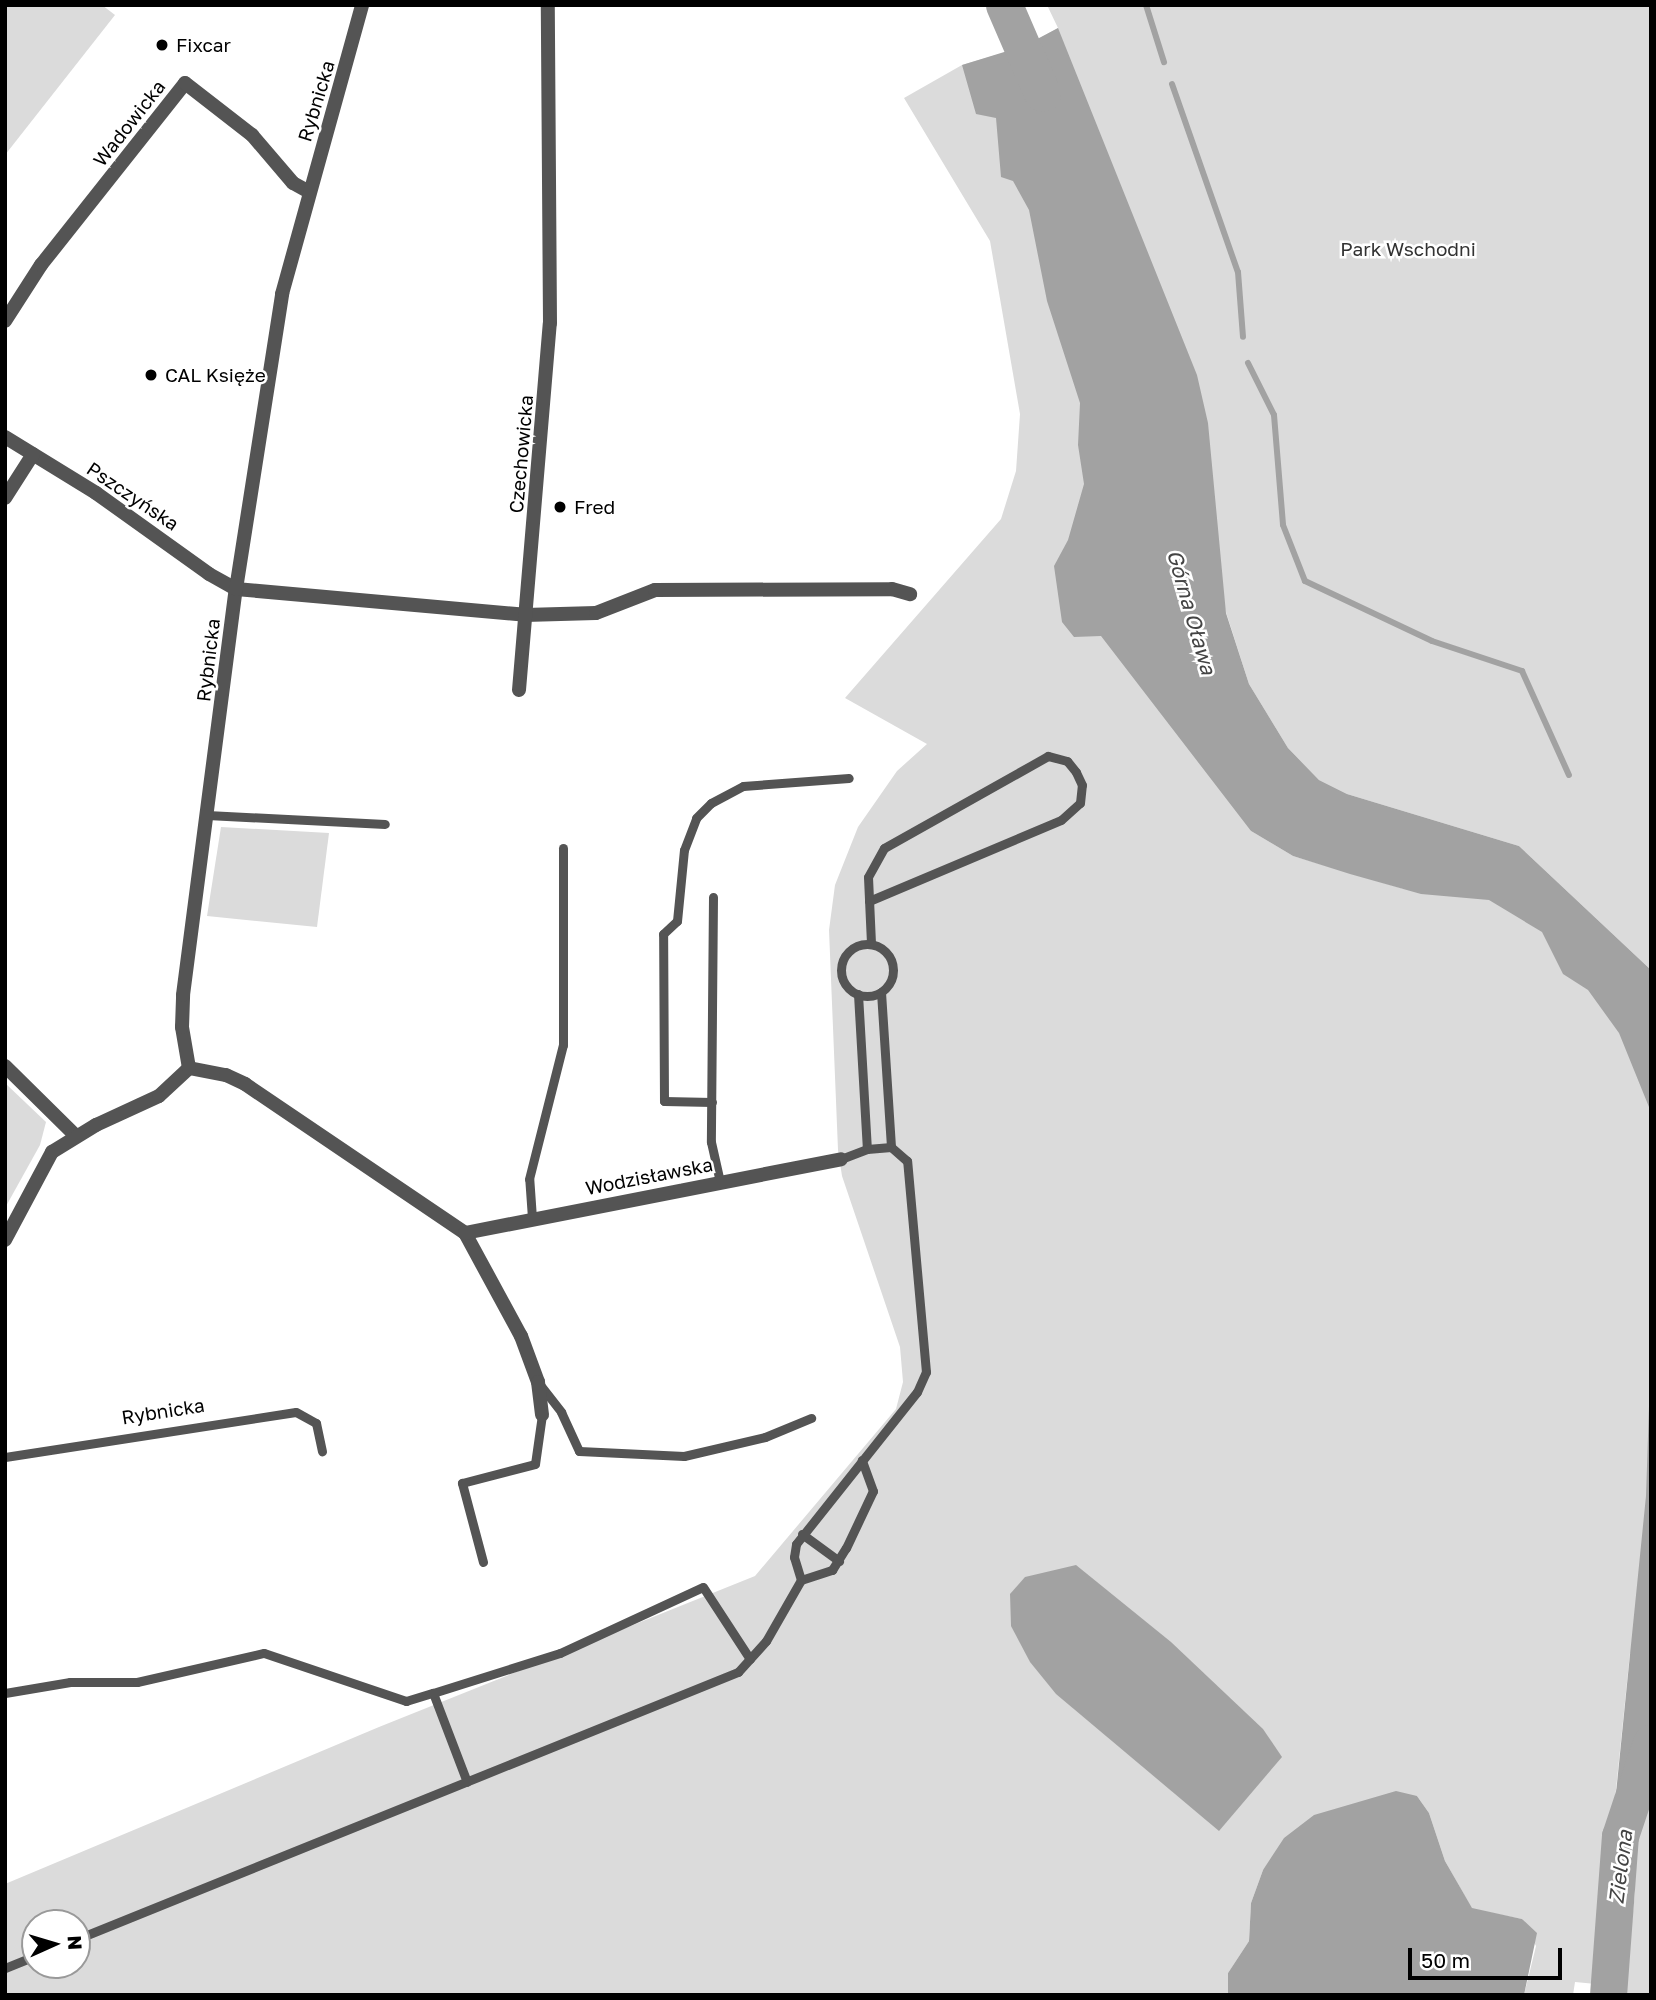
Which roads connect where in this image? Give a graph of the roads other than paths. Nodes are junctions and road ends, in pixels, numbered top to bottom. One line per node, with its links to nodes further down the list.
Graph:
1 (362, 5): 3 (street, Rybnicka)
2 (548, 5): 10 (street, Czechowicka)
3 (309, 192): 4 (street, Wadowicka); 8 (street, Rybnicka)
4 (5, 321)
5 (5, 437): 6 (street, Pszczyńska)
6 (33, 454): 7 (street); 8 (street, Pszczyńska)
7 (5, 498)
8 (236, 589): 10 (street); 13 (street, Rybnicka)
9 (909, 594): 10 (street)
10 (526, 615): 11 (street, Czechowicka)
11 (519, 690)
12 (849, 778): 23 (lane)
13 (207, 815): 14 (lane); 22 (street, Rybnicka)
14 (385, 824)
15 (563, 848): 29 (lane)
16 (713, 897): 23 (lane)
17 (869, 901): 17 (lane); 18 (lane)
18 (871, 944): 19 (lane); 20 (lane)
19 (881, 992): 20 (lane); 25 (lane)
20 (858, 994): 26 (lane)
21 (5, 1066): 24 (street)
22 (189, 1068): 24 (street); 30 (street)
23 (712, 1102): 28 (lane)
24 (76, 1136): 31 (street)
25 (891, 1147): 26 (lane); 37 (lane)
26 (867, 1149): 27 (lane)
27 (841, 1159): 28 (street, Wodzisławska)
28 (720, 1182): 29 (street, Wodzisławska)
29 (532, 1217): 30 (street, Wodzisławska)
30 (464, 1233): 32 (street)
31 (5, 1240)
32 (538, 1382): 33 (street); 34 (lane)
33 (542, 1415): 40 (lane)
34 (811, 1418)
35 (322, 1451): 36 (lane, Rybnicka)
36 (5, 1457)
37 (862, 1460): 38 (lane); 39 (lane)
38 (802, 1534): 39 (lane); 41 (lane)
39 (839, 1561): 41 (lane)
40 (483, 1562)
41 (801, 1580): 42 (lane)
42 (750, 1659): 44 (lane); 45 (lane)
43 (5, 1693): 44 (lane)
44 (433, 1693): 45 (lane)
45 (467, 1782): 46 (lane)
46 (91, 1933)

